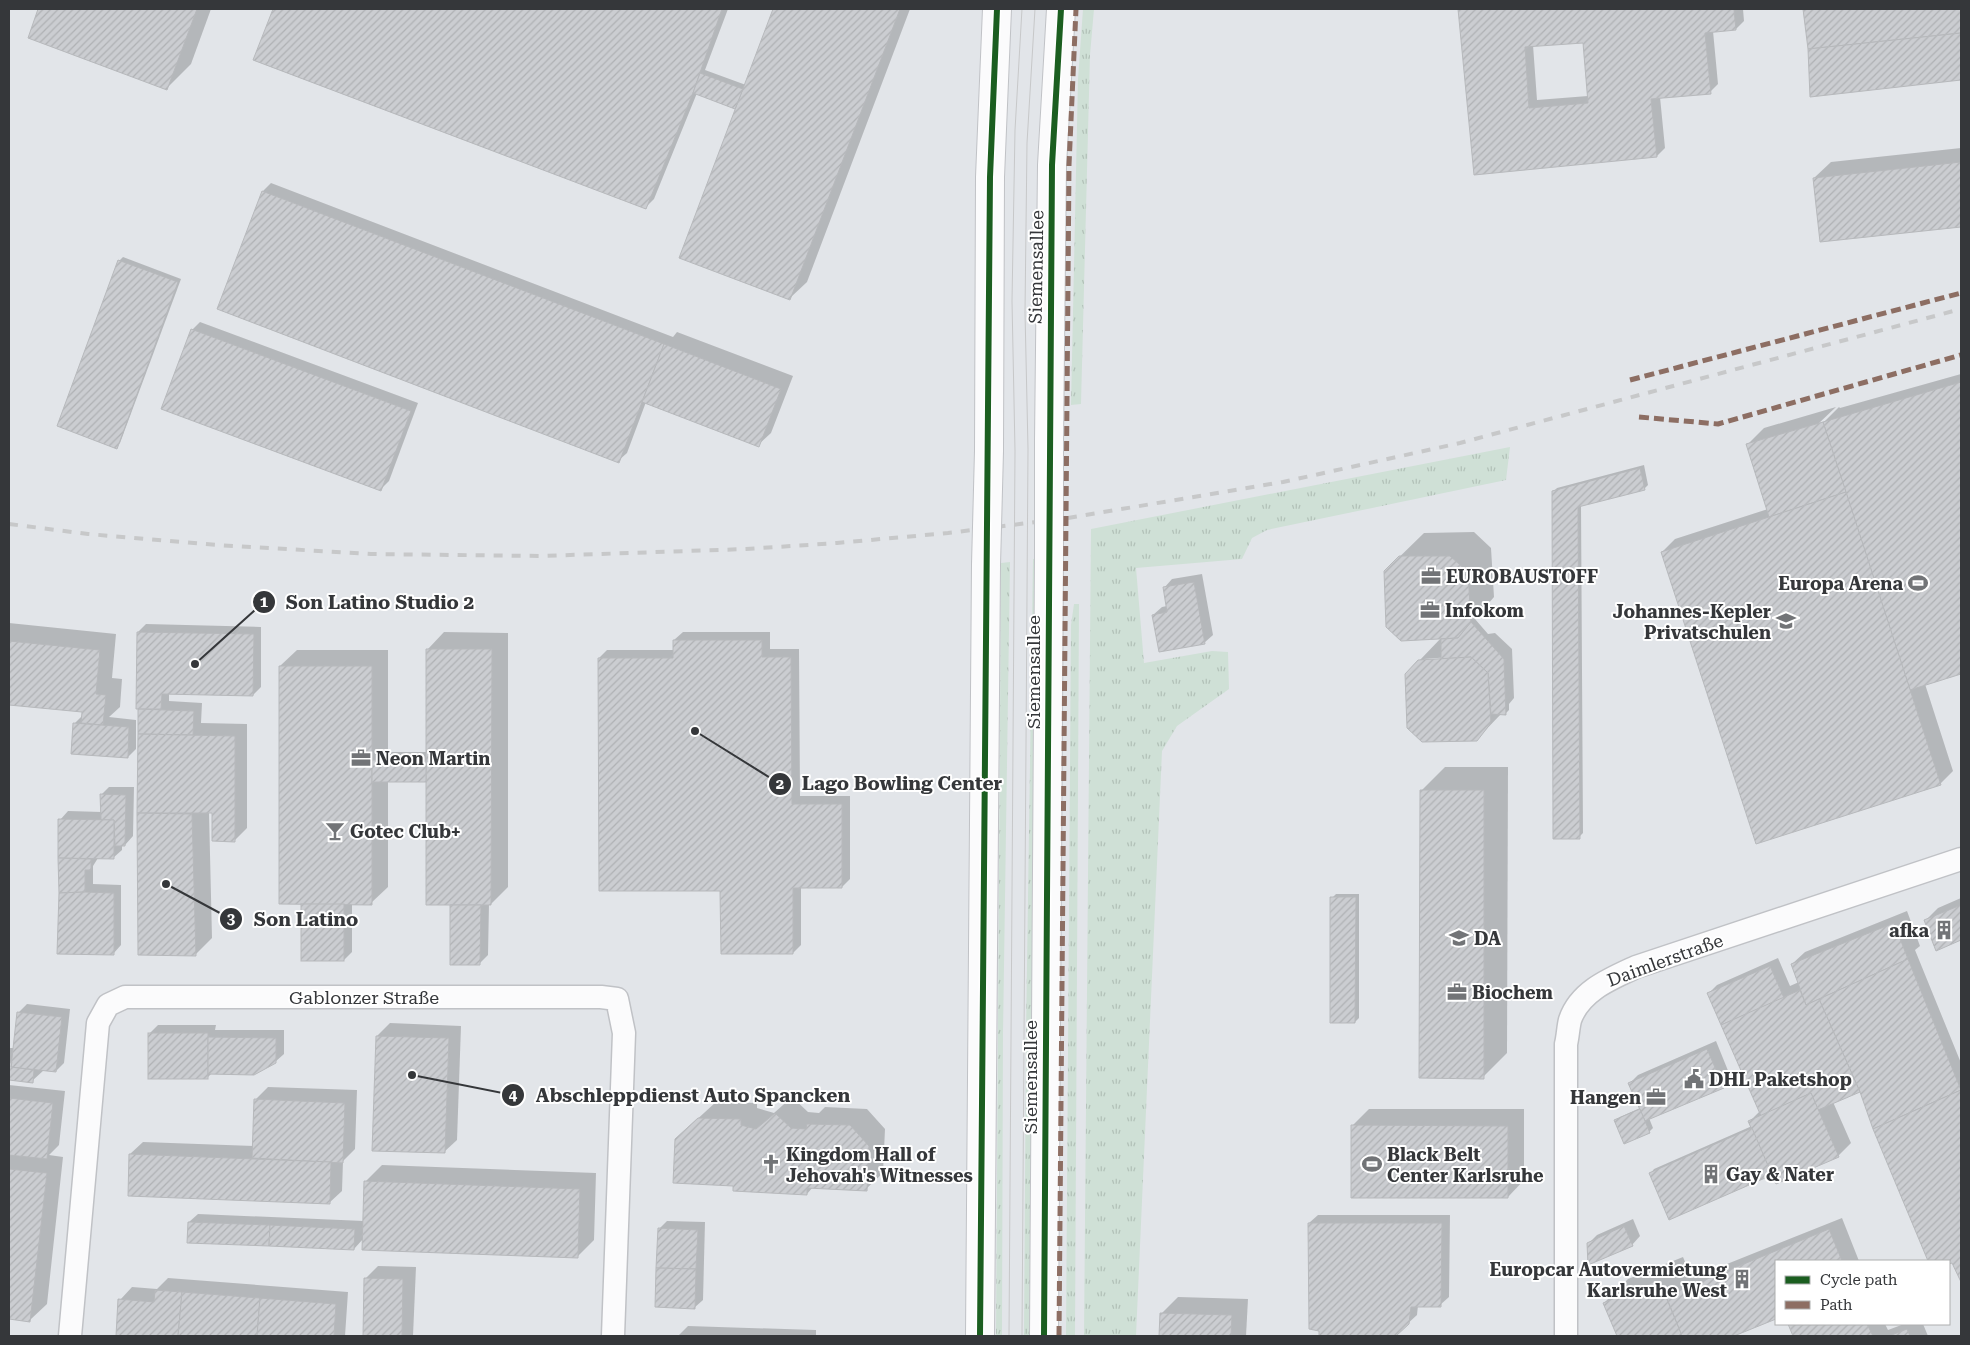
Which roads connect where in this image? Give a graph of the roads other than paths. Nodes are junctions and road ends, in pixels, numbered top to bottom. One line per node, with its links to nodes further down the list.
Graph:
1 (997, 9): 6 (main road, bridge)
2 (1061, 9): 7 (main road, Siemensallee, bridge)
3 (1961, 859): 8 (street, Daimlerstraße)
4 (70, 1336): 5 (street, Gablonzer Straße)
5 (613, 1336)
6 (980, 1336)
7 (1044, 1336)
8 (1566, 1336)

